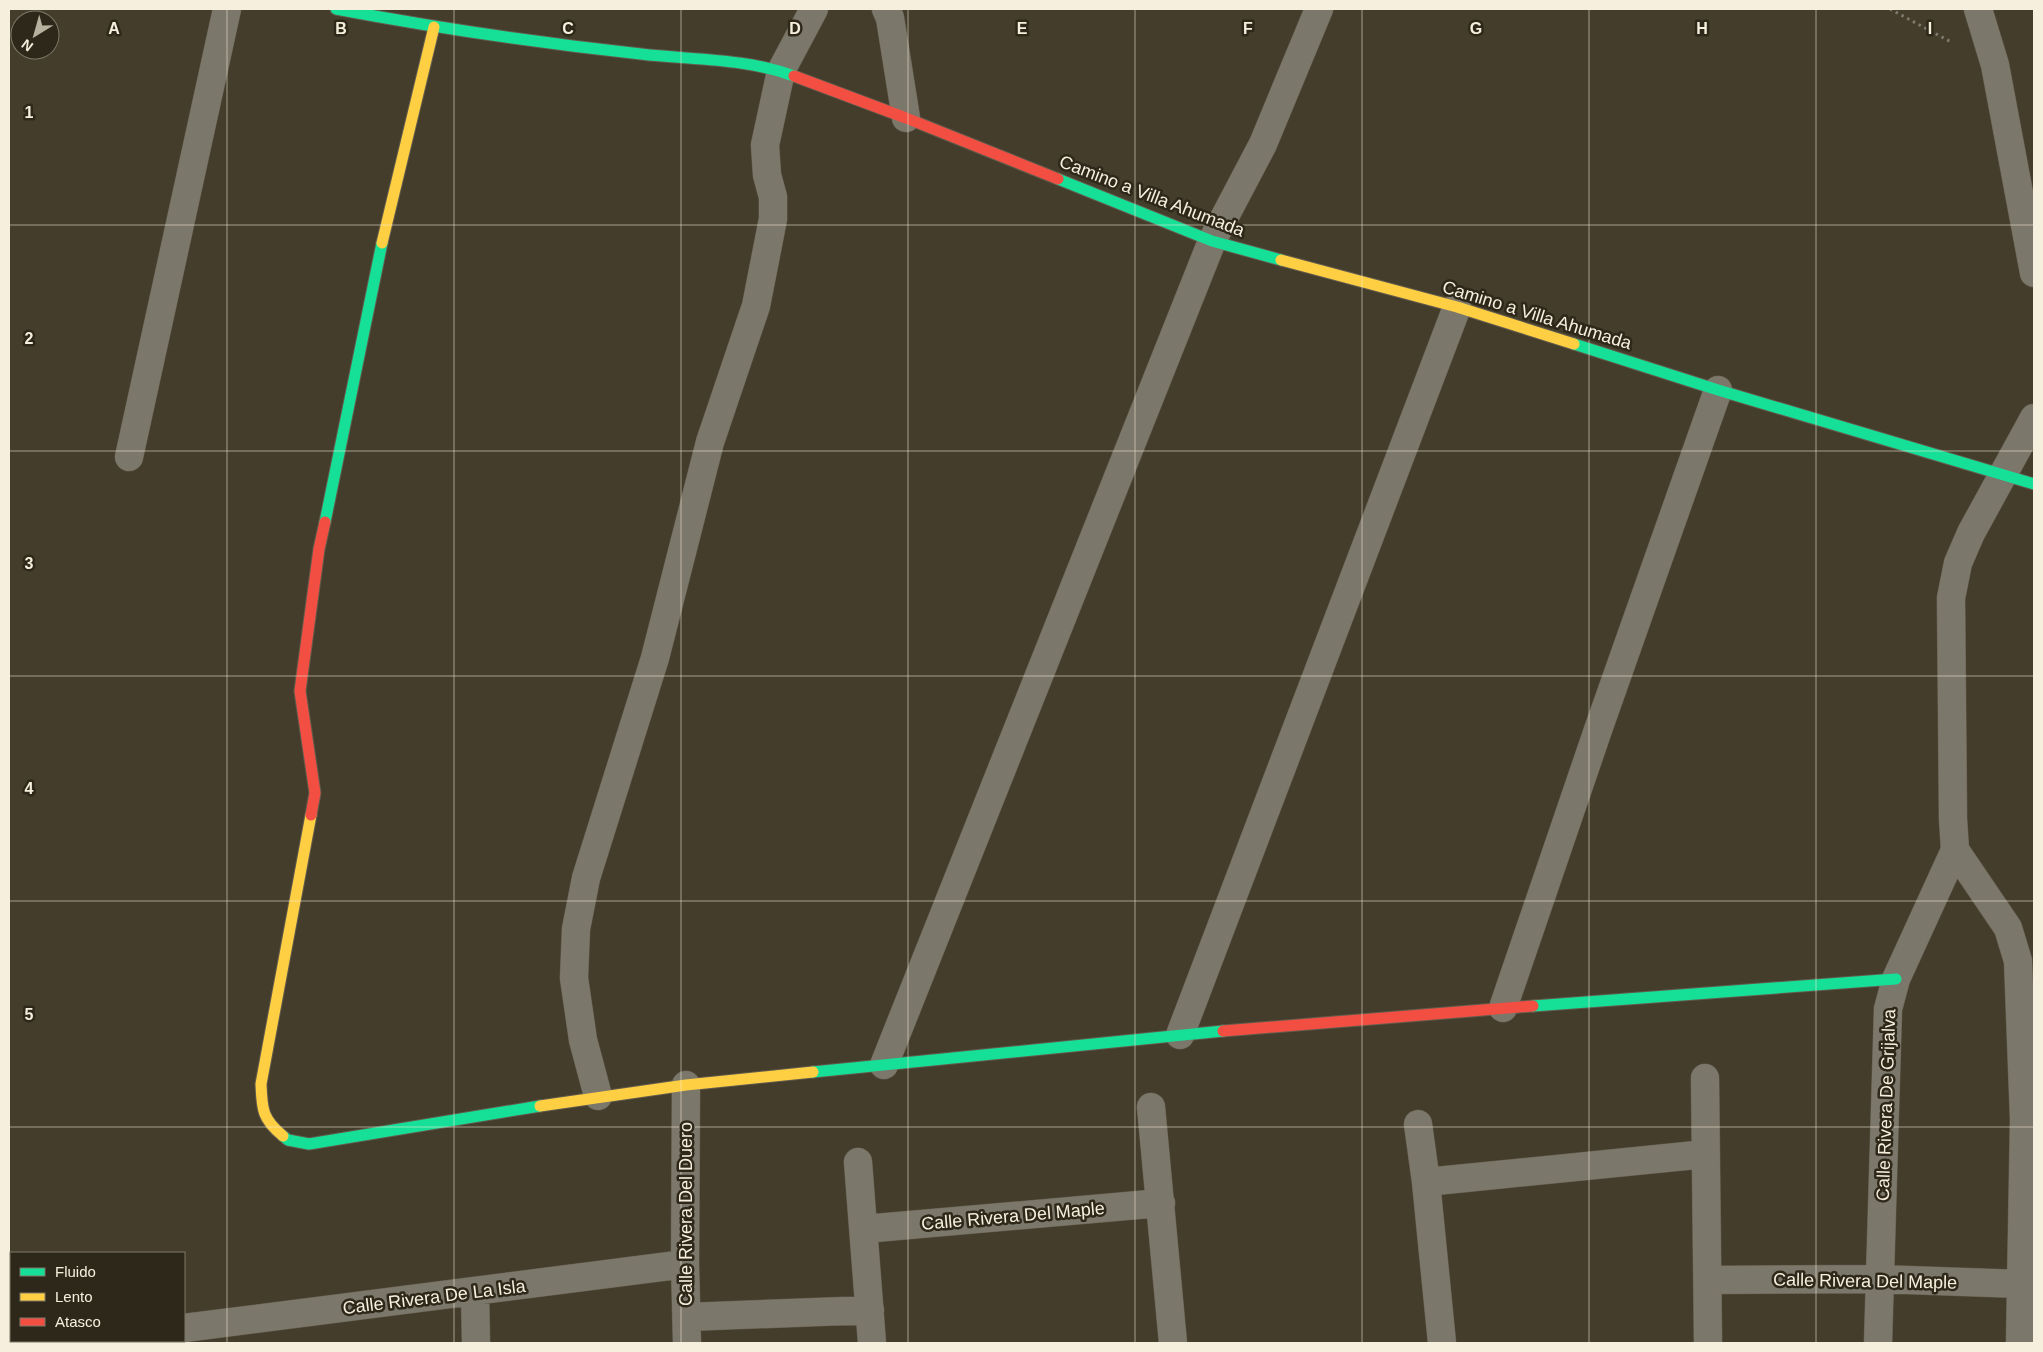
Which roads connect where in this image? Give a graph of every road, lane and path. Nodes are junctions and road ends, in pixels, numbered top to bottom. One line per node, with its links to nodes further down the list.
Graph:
1 (227, 9): 15 (street)
2 (336, 9): 7 (street, Camino a Villa Ahumada)
3 (814, 9): 8 (street)
4 (886, 9): 9 (street)
5 (1319, 9): 10 (street)
6 (1978, 9): 11 (street)
7 (434, 27): 8 (street, Camino a Villa Ahumada); 25 (street)
8 (781, 71): 9 (street, Camino a Villa Ahumada); 25 (street)
9 (906, 118): 10 (street, Camino a Villa Ahumada)
10 (1212, 241): 12 (street, Camino a Villa Ahumada); 22 (street)
11 (2034, 273)
12 (1457, 307): 13 (street, Camino a Villa Ahumada); 21 (street)
13 (1718, 390): 16 (street, Camino a Villa Ahumada); 20 (street)
14 (2034, 418): 16 (street)
15 (129, 457)
16 (2003, 476): 17 (street, Camino a Villa Ahumada); 18 (street)
17 (2034, 484)
18 (1955, 850): 19 (street, Calle Rivera De Grijalva); 27 (street)
19 (1896, 979): 20 (street); 36 (street, Calle Rivera De Grijalva)
20 (1503, 1008): 21 (street)
21 (1180, 1035): 22 (street)
22 (884, 1065): 24 (street)
23 (1706, 1078): 29 (street)
24 (686, 1085): 25 (street); 34 (street, Calle Rivera Del Duero)
25 (598, 1096)
26 (1152, 1107): 32 (street)
27 (2029, 1119): 37 (street)
28 (1418, 1124): 31 (street)
29 (1706, 1154): 31 (street); 35 (street)
30 (858, 1162): 33 (street)
31 (1426, 1182): 46 (street)
32 (1161, 1203): 33 (street, Calle Rivera Del Maple); 45 (street)
33 (864, 1229): 39 (street)
34 (685, 1264): 38 (street, Calle Rivera De La Isla); 41 (street, Calle Rivera Del Duero)
35 (1708, 1280): 36 (street, Calle Rivera Del Maple); 47 (street)
36 (1879, 1280): 37 (street, Calle Rivera Del Maple); 48 (street, Calle Rivera De Grijalva)
37 (2021, 1284): 49 (street)
38 (475, 1292): 42 (street, Calle Rivera De La Isla); 43 (street)
39 (870, 1310): 41 (street); 44 (street)
40 (185, 1328): 42 (street, Calle Rivera De La Isla)
41 (687, 1330)
42 (220, 1333)
43 (476, 1343)
44 (872, 1343)
45 (1173, 1343)
46 (1442, 1343)
47 (1708, 1343)
48 (1878, 1343)
49 (2020, 1343)

